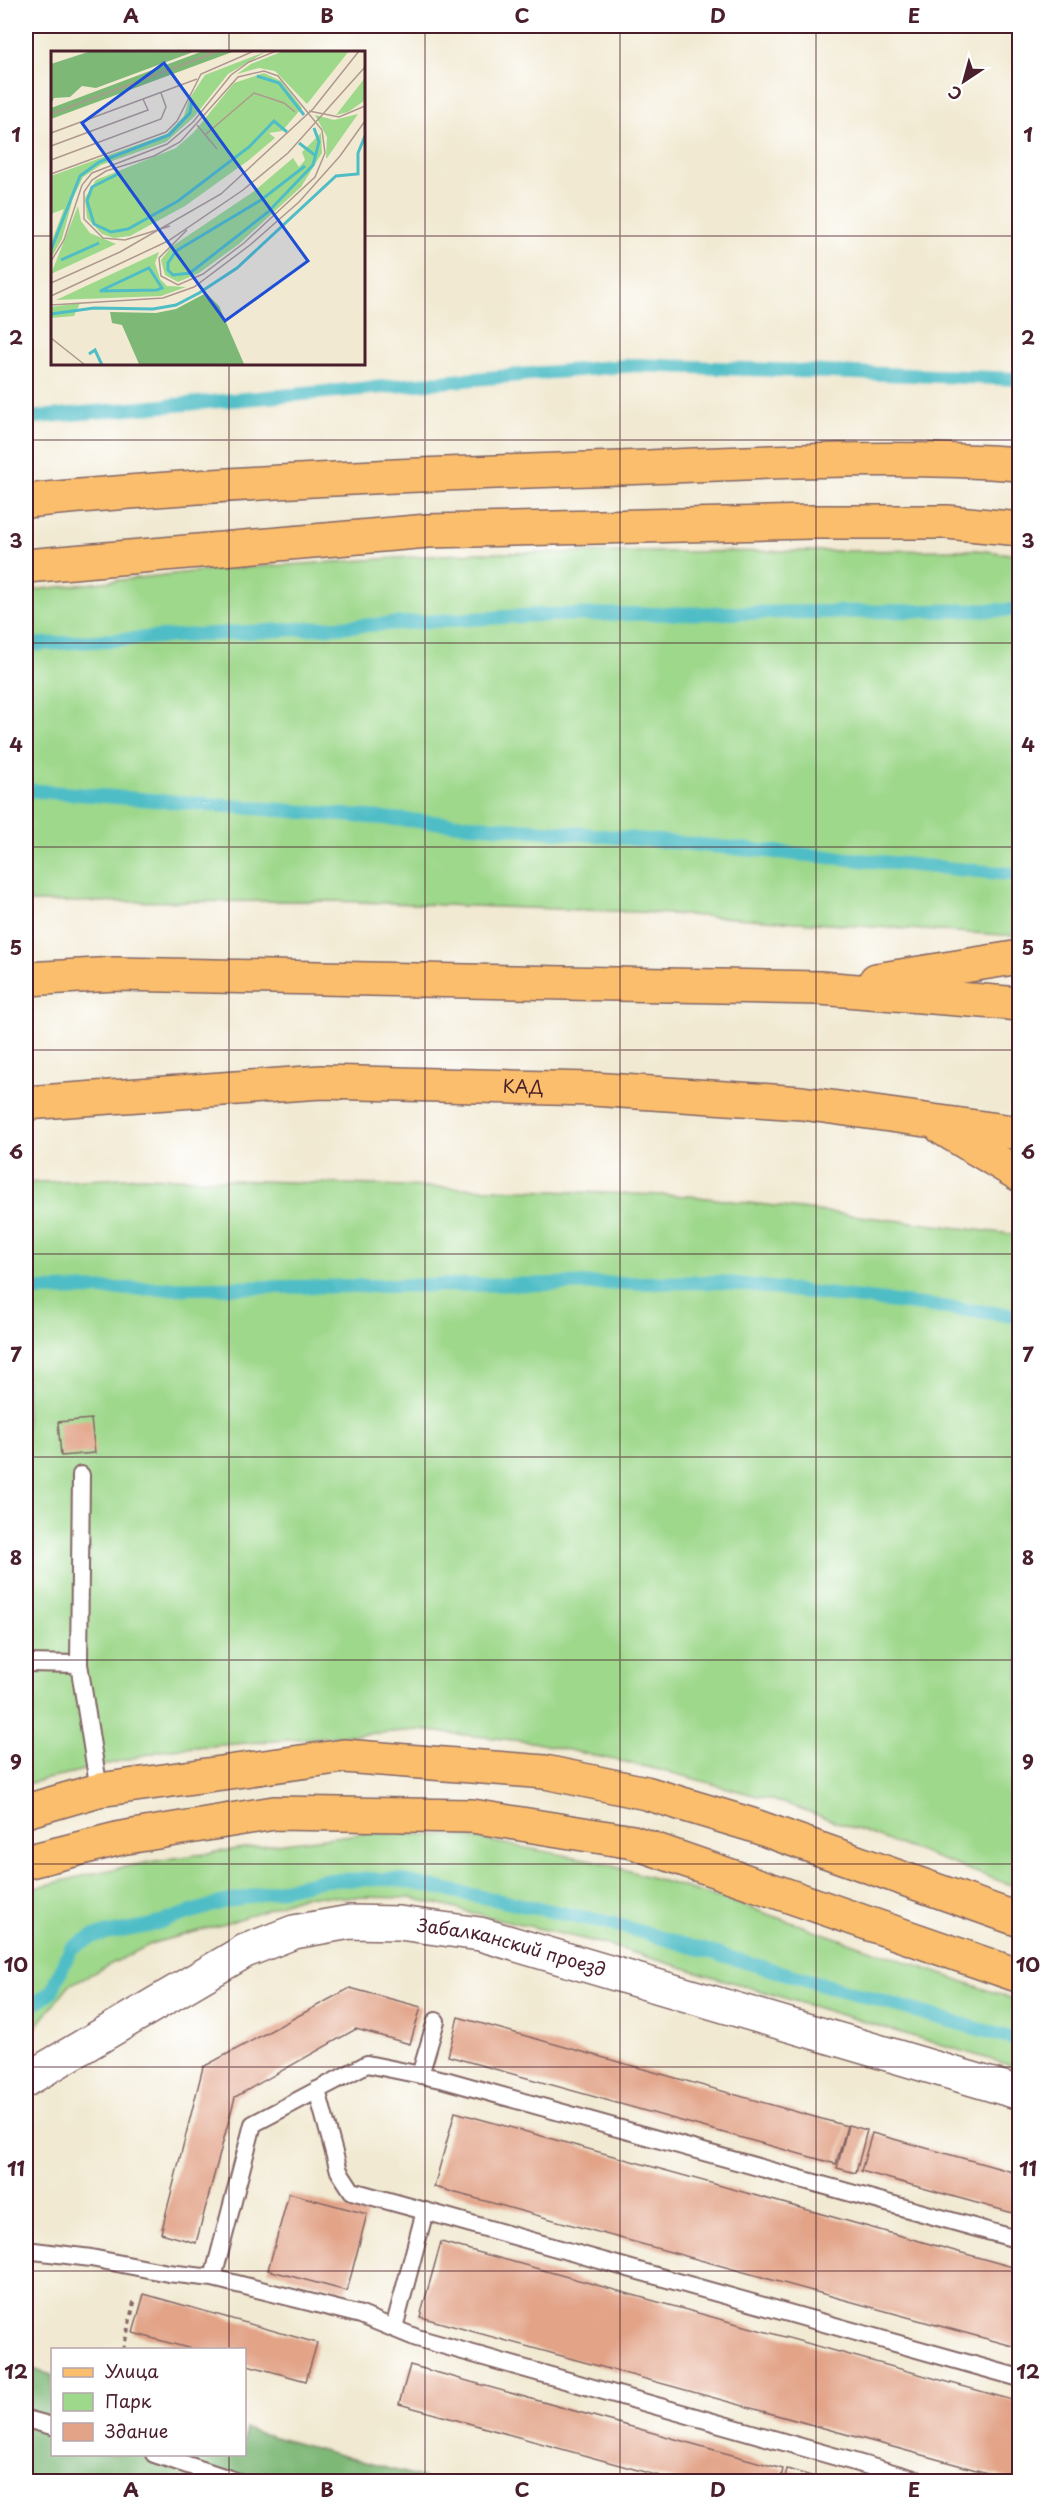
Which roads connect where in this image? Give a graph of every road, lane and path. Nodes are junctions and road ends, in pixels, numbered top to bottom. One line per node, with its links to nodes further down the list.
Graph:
1 (1020, 464): 2 (main road)
2 (26, 501)
3 (1020, 529): 4 (main road)
4 (26, 566)
5 (1020, 957): 7 (main road)
6 (26, 979): 7 (main road)
7 (820, 988): 8 (main road)
8 (1020, 1004)
9 (26, 1103): 10 (main road, КАД)
10 (931, 1120): 11 (main road, КАД); 12 (main road)
11 (1020, 1133)
12 (1020, 1175)
13 (81, 1474): 15 (lane)
14 (26, 1663): 15 (lane)
15 (80, 1664): 16 (lane)
16 (99, 1790): 17 (main road); 19 (main road)
17 (26, 1811)
18 (26, 1862): 20 (main road)
19 (1020, 1920)
20 (1020, 1976)
21 (436, 2021): 22 (lane)
22 (420, 2075): 24 (lane); 27 (lane)
23 (26, 2080): 25 (street, Забалканский проезд)
24 (317, 2090): 26 (lane); 30 (lane)
25 (1020, 2092)
26 (425, 2211): 31 (lane); 33 (lane)
27 (1020, 2240)
28 (26, 2250): 29 (lane)
29 (142, 2269): 30 (lane); 32 (path)
30 (213, 2278): 31 (lane)
31 (394, 2328): 38 (lane)
32 (123, 2348)
33 (1020, 2378)
34 (26, 2419): 35 (lane)
35 (51, 2426)
36 (160, 2456): 37 (lane)
37 (239, 2481)
38 (925, 2481)

